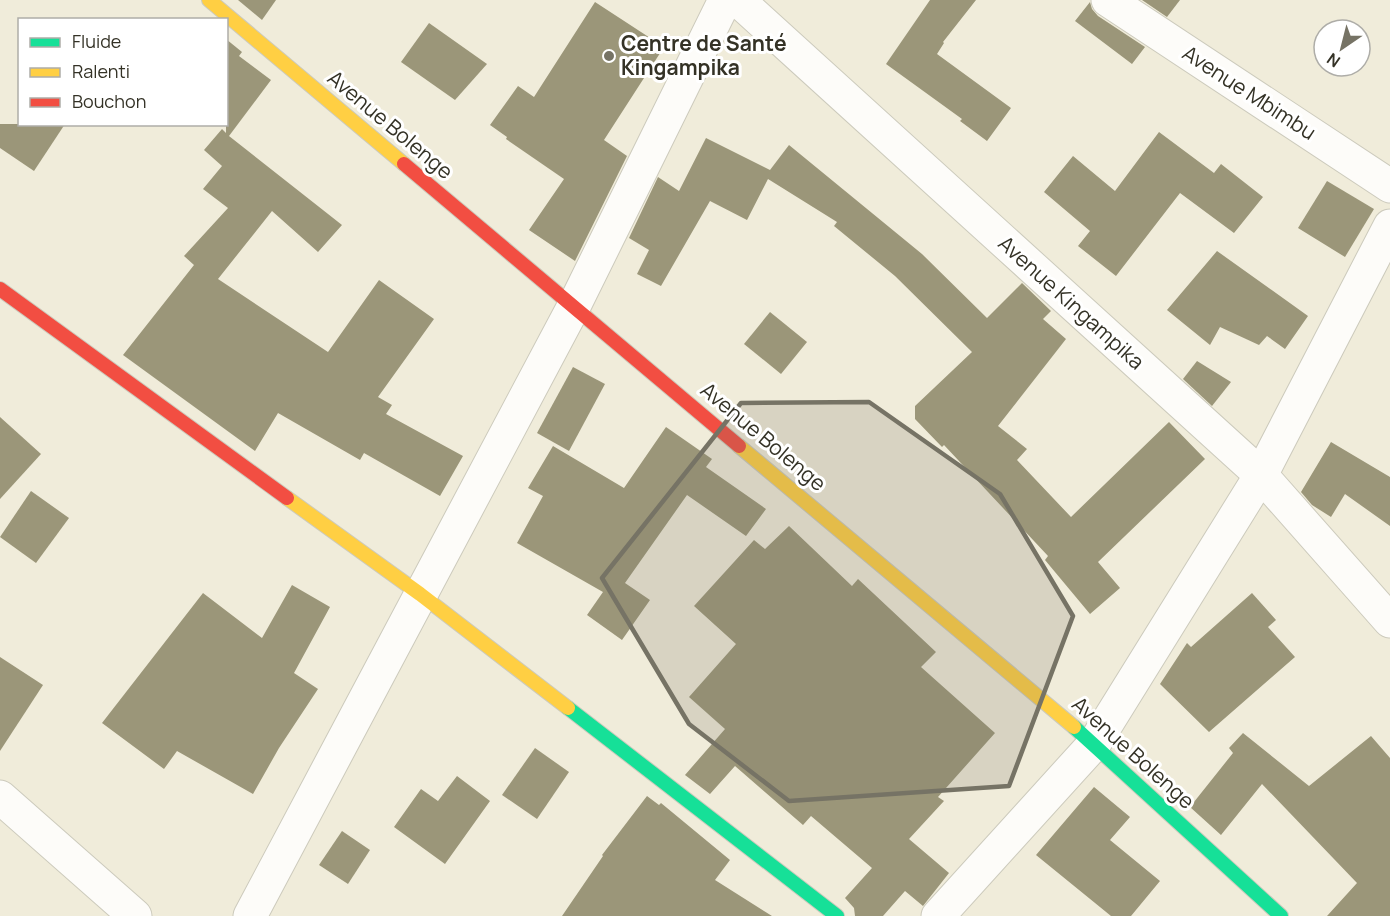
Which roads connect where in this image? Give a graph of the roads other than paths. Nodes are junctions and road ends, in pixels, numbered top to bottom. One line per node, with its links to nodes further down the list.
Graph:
1 (209, 0): 8 (street, Avenue Bolenge)
2 (725, 0): 8 (street)
3 (738, 0): 9 (street, Avenue Kingampika)
4 (1108, 0): 5 (street, Avenue Mbimbu)
5 (1390, 186)
6 (1390, 226): 9 (street)
7 (0, 290): 10 (street)
8 (574, 306): 10 (street); 12 (street, Avenue Bolenge)
9 (1261, 475): 11 (street, Avenue Kingampika); 12 (street)
10 (420, 594): 15 (street); 16 (street)
11 (1390, 621)
12 (1095, 744): 17 (street); 18 (street, Avenue Bolenge)
13 (0, 797): 14 (street)
14 (135, 916)
15 (250, 916)
16 (837, 916)
17 (938, 916)
18 (1281, 916)

